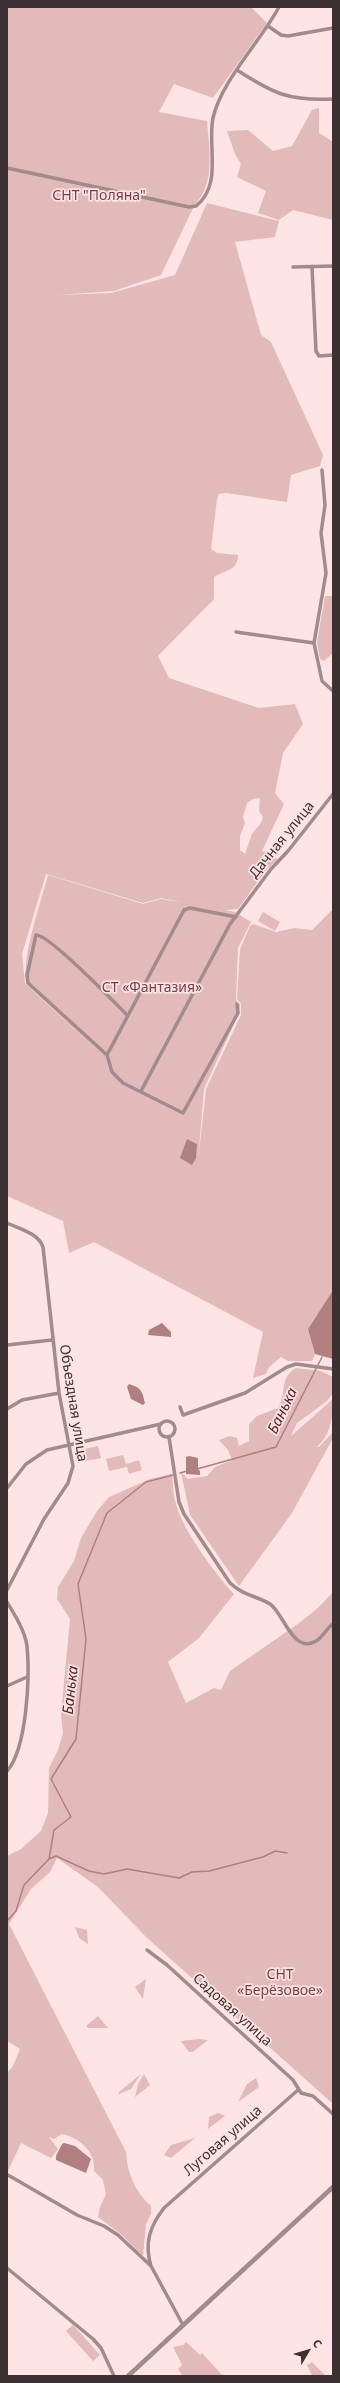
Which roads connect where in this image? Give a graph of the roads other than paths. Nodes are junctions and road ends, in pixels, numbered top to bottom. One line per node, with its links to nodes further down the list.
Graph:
1 (279, 7): 2 (street)
2 (268, 26): 3 (street); 4 (street)
3 (333, 28)
4 (238, 70): 5 (street); 6 (street)
5 (333, 99)
6 (7, 168)
7 (333, 266): 9 (street)
8 (293, 267): 9 (street)
9 (312, 267): 10 (street)
10 (333, 356)
11 (322, 470): 13 (street)
12 (236, 632): 13 (street)
13 (314, 643): 14 (street)
14 (333, 691)
15 (333, 794): 16 (street, Дачная улица)
16 (236, 917): 18 (street); 20 (street, Дачная улица)
17 (237, 1004): 20 (street)
18 (127, 1015): 19 (street); 19 (street)
19 (107, 1055): 20 (street)
20 (141, 1091)
21 (7, 1223): 22 (street, Объездная улица)
22 (52, 1340): 23 (street); 25 (street, Объездная улица)
23 (7, 1345)
24 (333, 1369): 26 (street)
25 (59, 1393): 27 (street); 30 (street, Объездная улица)
26 (180, 1406)
27 (7, 1409)
28 (161, 1424): 29 (street); 29 (street); 30 (street)
29 (169, 1437): 34 (street)
30 (69, 1445): 31 (street); 32 (street, Объездная улица)
31 (7, 1488)
32 (7, 1590)
33 (7, 1602): 35 (street)
34 (333, 1624)
35 (27, 1677): 36 (street); 37 (street)
36 (7, 1686)
37 (7, 1771)
38 (147, 1950): 39 (street, Садовая улица)
39 (298, 2090): 40 (street); 43 (street, Луговая улица)
40 (333, 2114)
41 (8, 2175): 43 (street)
42 (333, 2188): 45 (street)
43 (151, 2266): 45 (street)
44 (7, 2268): 46 (street)
45 (183, 2325): 47 (street)
46 (114, 2376)
47 (128, 2376)

